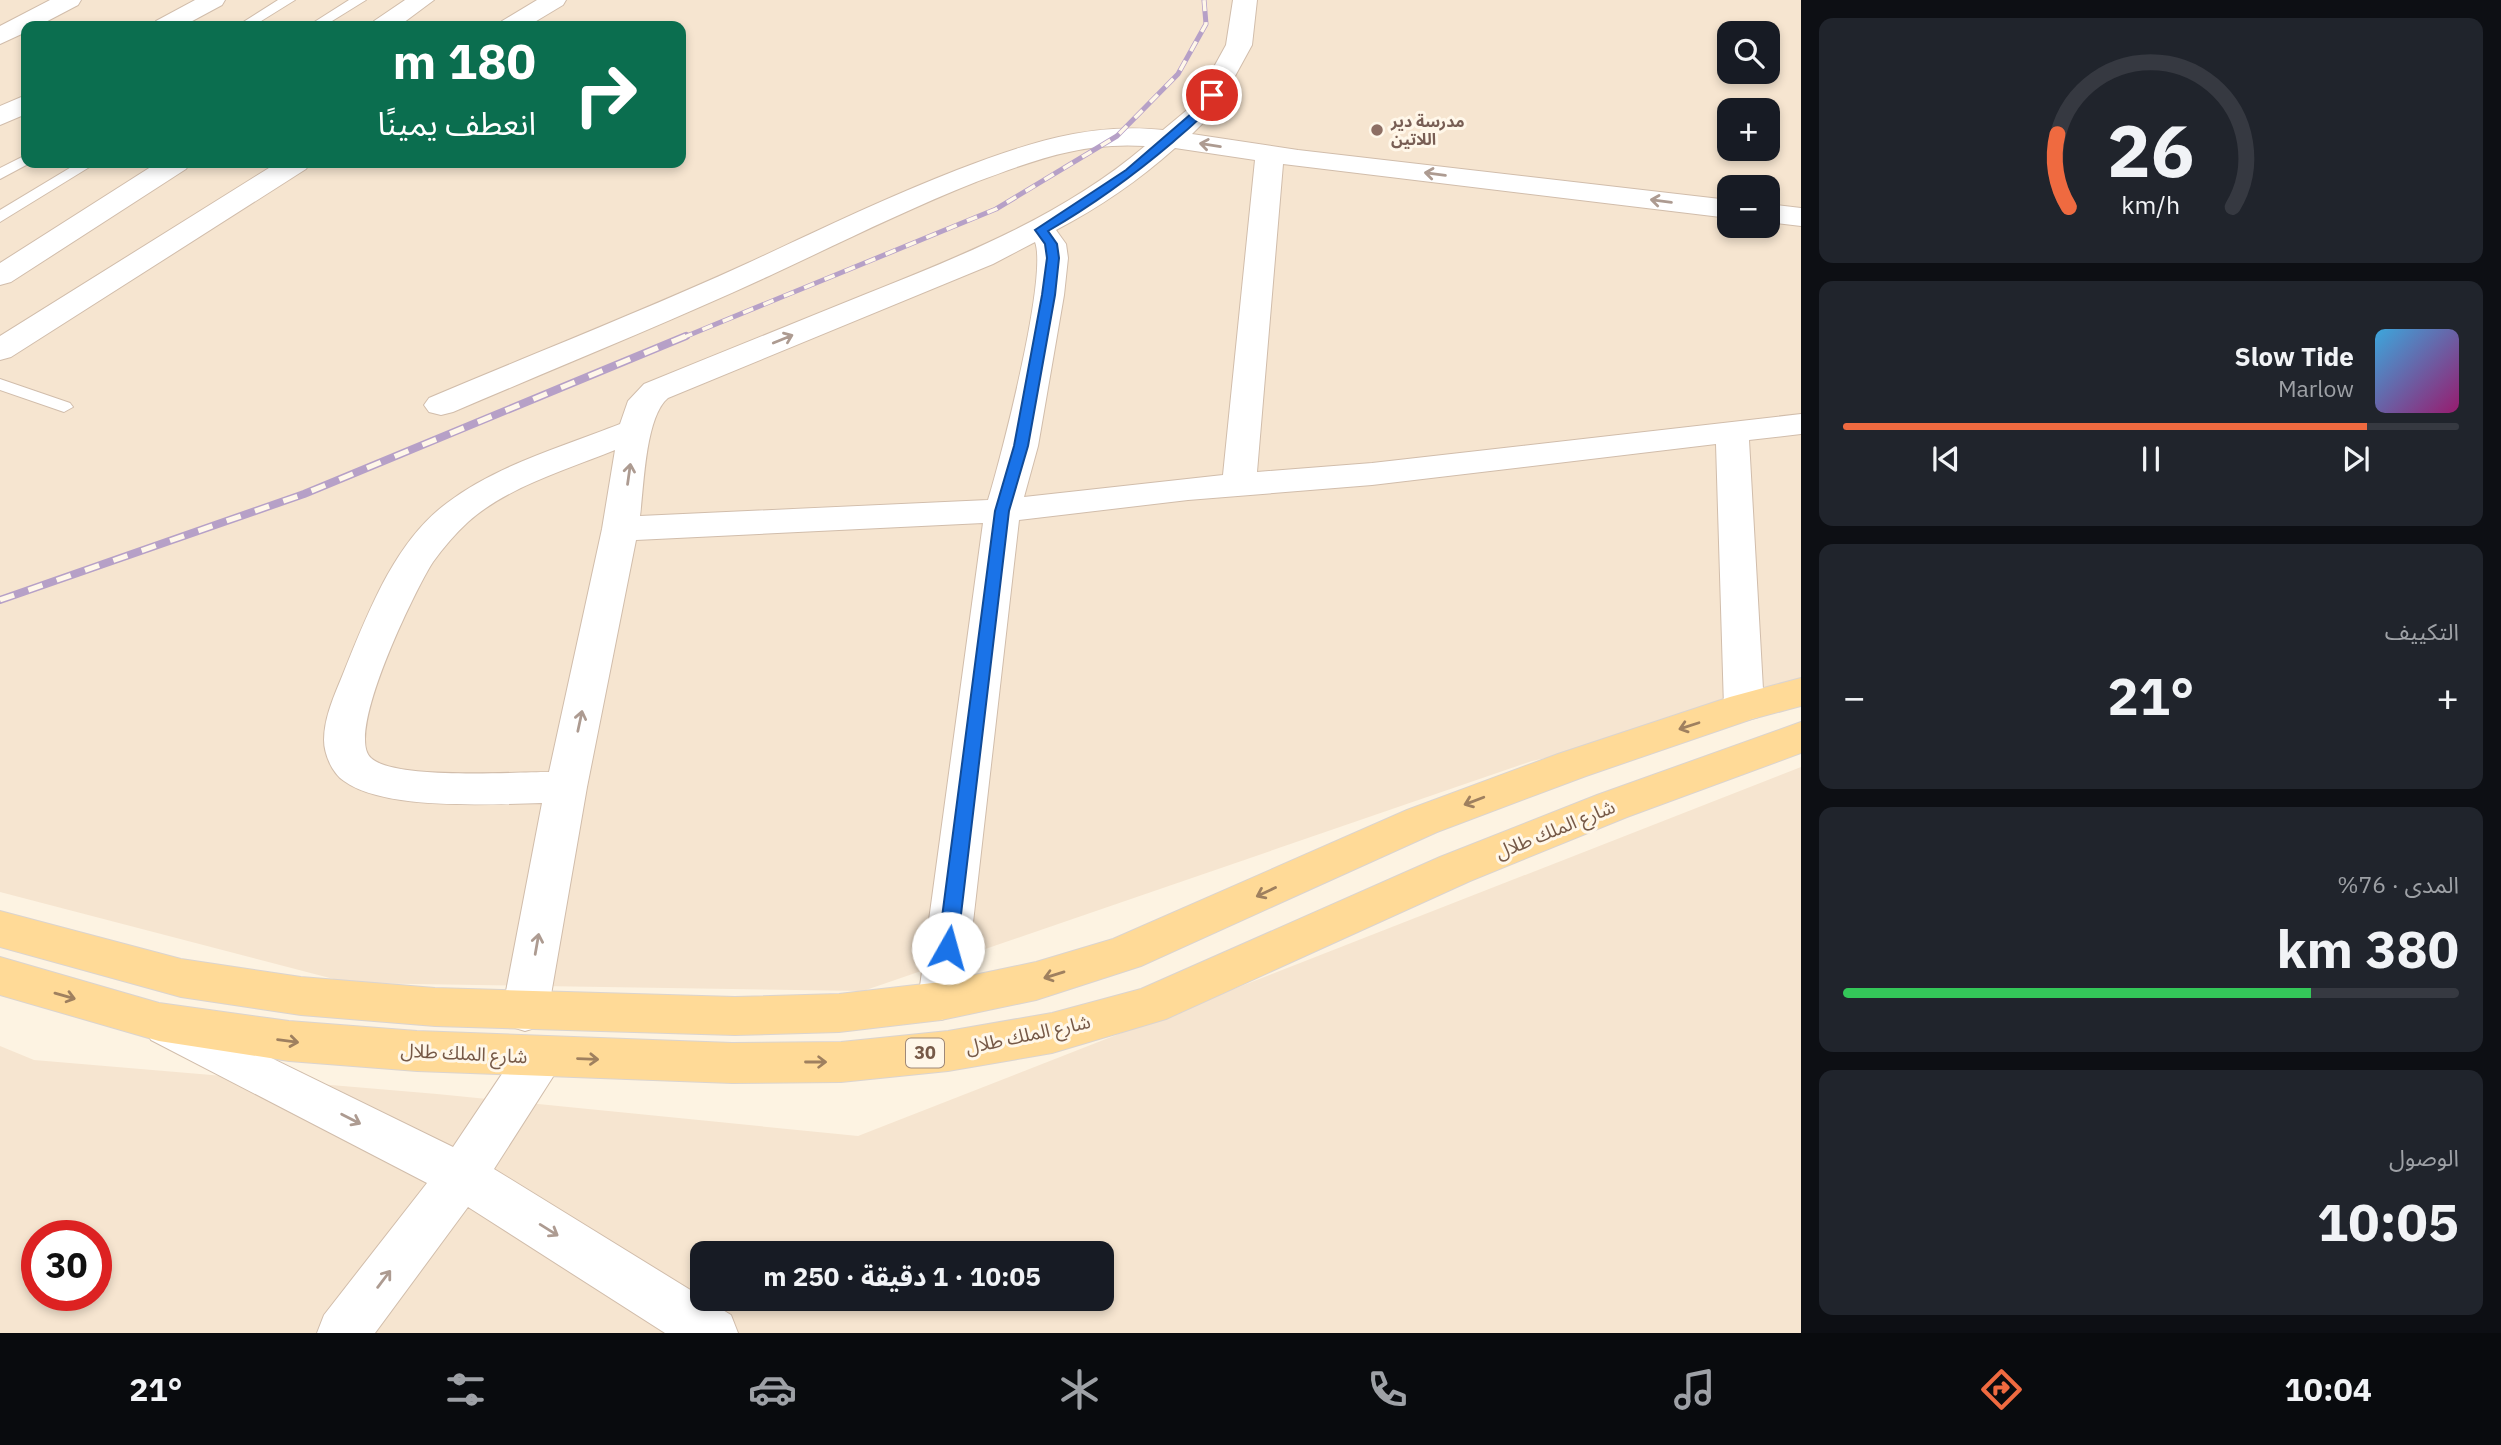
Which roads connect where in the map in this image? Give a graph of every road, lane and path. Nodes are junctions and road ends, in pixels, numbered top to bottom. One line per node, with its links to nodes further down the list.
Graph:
1 (69, 0): 8 (street)
2 (213, 0): 9 (street)
3 (288, 0): 10 (lane)
4 (359, 0): 11 (lane)
5 (422, 0): 12 (street)
6 (554, 0): 13 (street)
7 (1245, 0): 18 (street)
8 (29, 21)
9 (174, 21)
10 (252, 21)
11 (323, 21)
12 (390, 21)
13 (519, 21)
14 (21, 25): 15 (street)
15 (0, 36)
16 (21, 106): 17 (street)
17 (0, 117)
18 (1169, 139): 19 (street, one-way to 18); 29 (street); 33 (street)
19 (1270, 154): 25 (street, one-way to 19); 38 (street)
20 (21, 162): 24 (lane)
21 (80, 168): 27 (lane)
22 (168, 168): 30 (street)
23 (288, 168): 31 (street)
24 (0, 174)
25 (1717, 208)
26 (1780, 215): 28 (street)
27 (0, 217)
28 (1801, 217)
29 (1041, 230): 36 (street, one-way to 29); 39 (street)
30 (0, 275)
31 (0, 350)
32 (0, 384): 34 (lane)
33 (441, 405)
34 (64, 407)
35 (1801, 424): 37 (street)
36 (635, 430): 40 (street, one-way to 36); 44 (street)
37 (1732, 432): 38 (street); 42 (street)
38 (1239, 485): 39 (street)
39 (1002, 511): 40 (street); 47 (street)
40 (620, 528): 44 (street, one-way to 40)
41 (1801, 692): 42 (main road)
42 (1744, 708): 47 (main road, one-way to 47)
43 (1801, 737): 50 (main road, شارع الملك طلال / 30, one-way to 43)
44 (566, 787): 48 (street, one-way to 44)
45 (0, 929): 48 (main road)
46 (0, 976): 49 (main road, شارع الملك طلال / 30, one-way to 49)
47 (942, 1000): 48 (main road)
48 (525, 1012)
49 (159, 1022): 50 (main road, شارع الملك طلال / 30, one-way to 50); 51 (street, one-way to 51)
50 (539, 1058): 51 (street)
51 (462, 1176): 52 (street, one-way to 51); 53 (street, one-way to 53)
52 (343, 1333)
53 (712, 1333)

